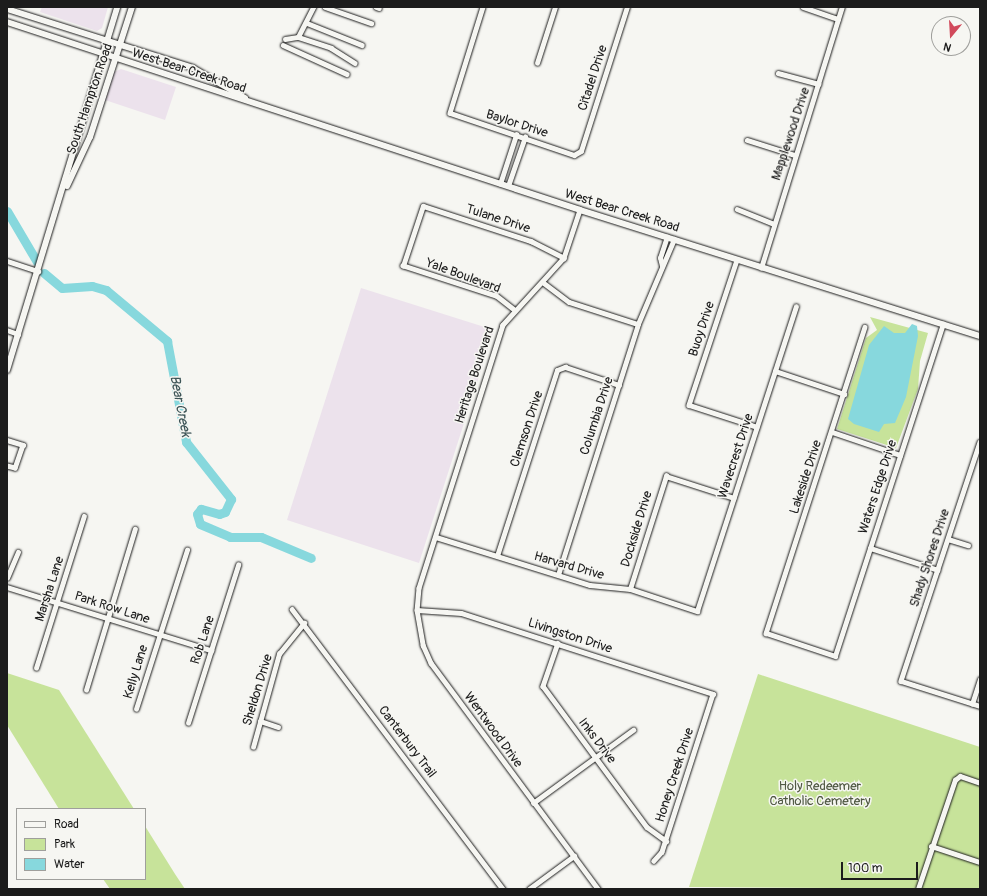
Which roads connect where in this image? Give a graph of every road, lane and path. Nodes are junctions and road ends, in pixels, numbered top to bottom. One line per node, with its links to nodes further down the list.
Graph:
1 (117, 7): 16 (main road, South Hampton Road)
2 (132, 7): 18 (main road, South Hampton Road)
3 (313, 7): 13 (street)
4 (325, 7): 14 (street)
5 (482, 7): 29 (street, Baylor Drive)
6 (556, 7): 24 (street)
7 (627, 7): 32 (street, Citadel Drive)
8 (803, 7): 11 (street)
9 (842, 7): 11 (street, Mapplewood Drive)
10 (7, 9): 16 (main road, West Bear Creek Road)
11 (838, 18): 27 (street, Mapplewood Drive)
12 (7, 22): 21 (main road, West Bear Creek Road)
13 (307, 23): 15 (street); 19 (street)
14 (371, 23)
15 (298, 37): 17 (street); 23 (street)
16 (107, 40): 18 (main road, West Bear Creek Road); 21 (main road, South Hampton Road)
17 (285, 40)
18 (120, 44): 22 (main road, South Hampton Road); 28 (main road, West Bear Creek Road)
19 (362, 45)
20 (282, 46): 26 (street)
21 (102, 53): 22 (main road, West Bear Creek Road); 36 (main road, South Hampton Road)
22 (115, 58): 28 (main road, West Bear Creek Road); 36 (main road, South Hampton Road)
23 (355, 63)
24 (538, 63)
25 (778, 73): 27 (street)
26 (346, 74)
27 (819, 84): 33 (street, Mapplewood Drive)
28 (257, 104): 34 (main road, West Bear Creek Road)
29 (516, 135): 30 (street, Baylor Drive); 34 (street)
30 (525, 138): 32 (street, Baylor Drive); 35 (street)
31 (748, 140): 33 (street)
32 (578, 154)
33 (795, 155): 39 (street, Mapplewood Drive)
34 (500, 184): 35 (main road, West Bear Creek Road)
35 (508, 186): 38 (main road, West Bear Creek Road)
36 (62, 195): 48 (main road, South Hampton Road)
37 (737, 209): 39 (street)
38 (580, 210): 40 (main road, West Bear Creek Road); 42 (street, Heritage Boulevard)
39 (774, 224): 47 (street, Mapplewood Drive)
40 (667, 236): 41 (main road, West Bear Creek Road); 46 (street, Columbia Drive)
41 (674, 239): 43 (main road, West Bear Creek Road); 46 (street, Columbia Drive)
42 (564, 258): 45 (street, Tulane Drive); 49 (street, Heritage Boulevard)
43 (737, 260): 47 (main road, West Bear Creek Road); 62 (street, Buoy Drive)
44 (7, 261): 48 (street)
45 (403, 266): 51 (street, Yale Boulevard)
46 (662, 266): 52 (street, Columbia Drive)
47 (761, 268): 53 (main road, West Bear Creek Road)
48 (38, 271): 56 (main road, South Hampton Road)
49 (544, 283): 51 (street, Heritage Boulevard); 52 (street)
50 (796, 307): 59 (street, Wavecrest Drive)
51 (514, 310): 71 (street, Heritage Boulevard)
52 (638, 324): 60 (street, Columbia Drive)
53 (943, 324): 57 (main road, West Bear Creek Road); 66 (street, Waters Edge Drive)
54 (865, 327): 61 (street, Lakeside Drive)
55 (7, 330): 56 (street)
56 (18, 334): 58 (main road, South Hampton Road)
57 (980, 336)
58 (7, 370)
59 (775, 371): 61 (street); 62 (street, Wavecrest Drive)
60 (619, 385): 77 (street, Clemson Drive); 81 (street, Columbia Drive)
61 (844, 394): 63 (street, Lakeside Drive)
62 (757, 427): 68 (street, Wavecrest Drive)
63 (832, 432): 66 (street); 94 (street, Lakeside Drive)
64 (7, 440): 67 (street)
65 (980, 442): 72 (street, Shady Shores Drive)
66 (900, 454): 74 (street, Waters Edge Drive)
67 (7, 466)
68 (734, 498): 84 (street, Dockside Drive); 88 (street, Wavecrest Drive)
69 (84, 516): 85 (street, Marsha Lane)
70 (135, 529): 89 (street)
71 (436, 537): 77 (street, Harvard Drive); 79 (street, Heritage Boulevard)
72 (948, 539): 73 (street); 80 (street, Shady Shores Drive)
73 (968, 545)
74 (870, 548): 80 (street); 94 (street, Waters Edge Drive)
75 (187, 550): 91 (street, Kelly Lane)
76 (18, 552): 82 (street)
77 (497, 556): 81 (street, Harvard Drive)
78 (238, 565): 93 (street, Rob Lane)
79 (426, 566): 87 (street, Wentwood Drive)
80 (938, 570): 99 (street, Shady Shores Drive)
81 (558, 575): 84 (street, Harvard Drive)
82 (7, 578)
83 (7, 587): 85 (street, Park Row Lane)
84 (630, 589): 88 (street, Harvard Drive)
85 (57, 602): 89 (street, Park Row Lane); 95 (street, Marsha Lane)
86 (292, 609): 90 (street, Canterbury Trail)
87 (417, 610): 92 (street, Livingston Drive); 109 (street, Wentwood Drive)
88 (697, 611)
89 (108, 618): 91 (street, Park Row Lane); 97 (street)
90 (304, 623): 102 (street, Sheldon Drive); 115 (street, Canterbury Trail)
91 (159, 634): 93 (street, Park Row Lane); 101 (street, Kelly Lane)
92 (558, 643): 98 (street, Livingston Drive); 107 (street, Inks Drive)
93 (211, 650): 103 (street, Rob Lane)
94 (835, 656)
95 (36, 668)
96 (980, 679): 99 (street)
97 (86, 690)
98 (713, 694): 110 (street, Honey Creek Drive)
99 (972, 704): 100 (street)
100 (980, 706)
101 (136, 709)
102 (260, 721): 104 (street); 106 (street, Sheldon Drive)
103 (188, 723)
104 (278, 727)
105 (632, 730): 107 (street)
106 (253, 747)
107 (596, 758): 109 (street); 110 (street, Inks Drive)
108 (980, 783): 111 (street)
109 (533, 803): 112 (street, Wentwood Drive)
110 (666, 841): 113 (street, Honey Creek Drive)
111 (931, 846): 114 (street); 118 (street)
112 (574, 856): 116 (street); 117 (street, Wentwood Drive)
113 (654, 861)
114 (980, 862)
115 (503, 889)
116 (529, 889)
117 (598, 889)
118 (918, 889)

